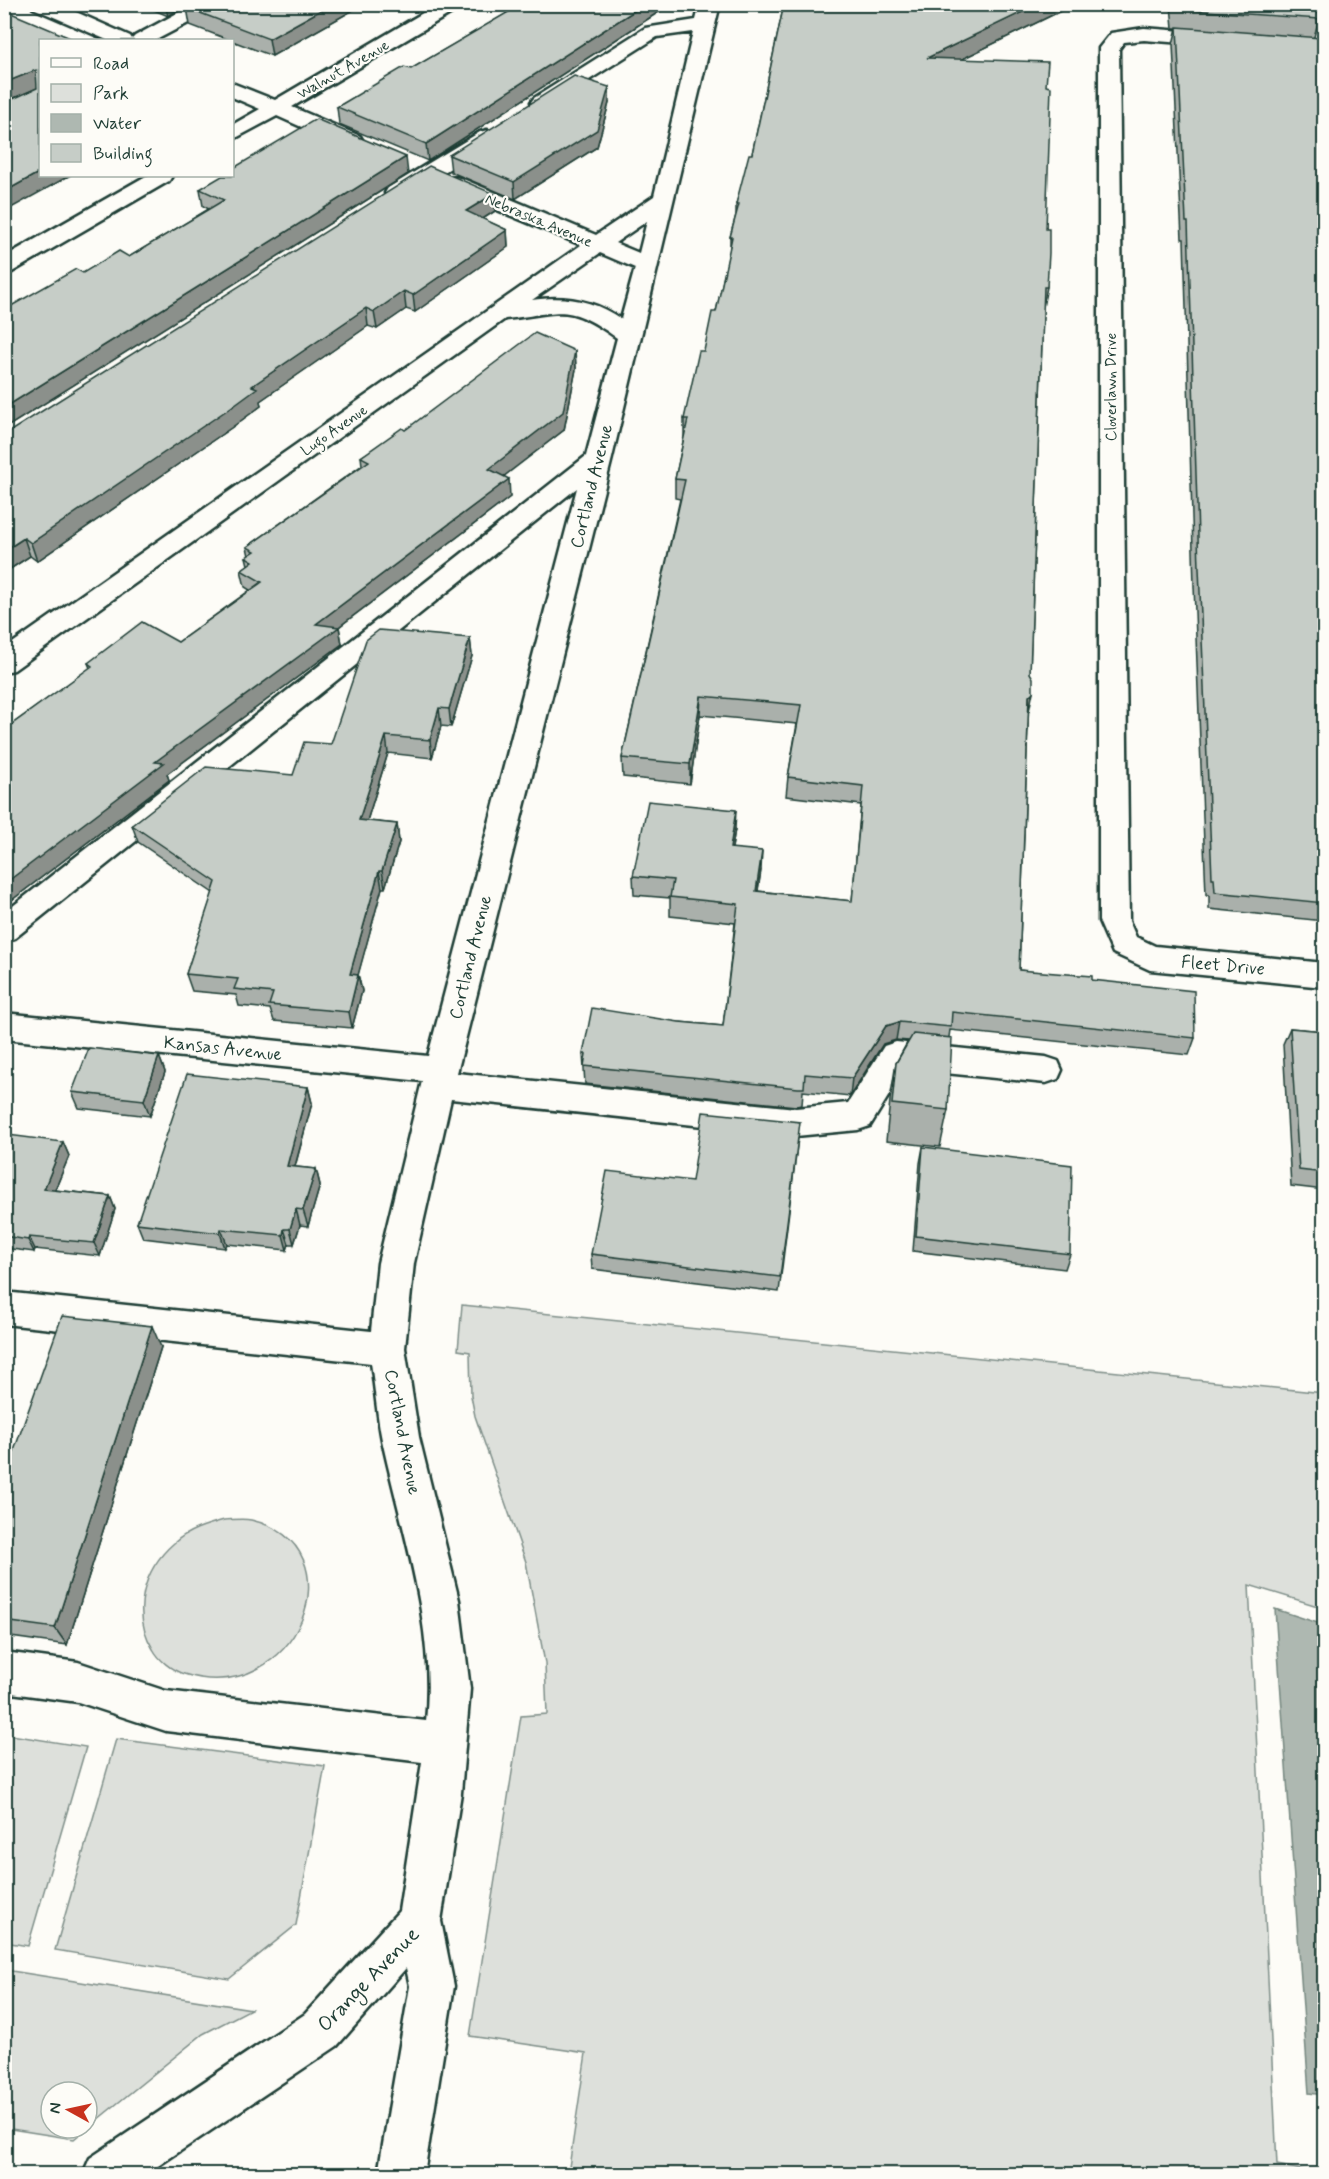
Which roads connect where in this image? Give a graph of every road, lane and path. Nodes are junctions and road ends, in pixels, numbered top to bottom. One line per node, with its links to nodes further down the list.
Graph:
1 (40, 4): 5 (street)
2 (210, 4): 6 (street)
3 (453, 4): 9 (street, Walnut Avenue)
4 (707, 15): 10 (street); 17 (street, Cortland Avenue)
5 (121, 39)
6 (144, 39)
7 (1245, 41): 27 (street, Cloverlawn Drive)
8 (234, 90): 9 (street)
9 (276, 108): 12 (street, Walnut Avenue); 13 (street)
10 (526, 112)
11 (506, 124): 15 (street)
12 (234, 133)
13 (374, 150)
14 (406, 164): 15 (street, Nebraska Avenue)
15 (428, 173): 18 (street); 19 (street, Nebraska Avenue)
16 (159, 177): 21 (street)
17 (664, 199): 19 (street, Lugo Avenue); 20 (street, Cortland Avenue)
18 (378, 205)
19 (598, 244): 20 (street, Nebraska Avenue); 22 (street, Lugo Avenue)
20 (647, 265): 23 (street, Cortland Avenue)
21 (4, 267)
22 (498, 313): 23 (street); 25 (street, Lugo Avenue)
23 (628, 335): 24 (street, Cortland Avenue)
24 (599, 458): 26 (street); 31 (street, Cortland Avenue)
25 (4, 663)
26 (4, 930)
27 (1124, 945): 28 (street, Fleet Drive)
28 (1324, 975)
29 (4, 1026): 31 (street, Kansas Avenue)
30 (1046, 1070): 31 (street, Kansas Avenue)
31 (440, 1077): 33 (street, Cortland Avenue)
32 (4, 1308): 33 (street)
33 (387, 1348): 35 (street, Cortland Avenue)
34 (4, 1672): 35 (street)
35 (445, 1744): 36 (street, Cortland Avenue)
36 (419, 1921): 37 (street, Orange Avenue); 38 (street, Orange Avenue)
37 (106, 2175)
38 (402, 2175)

